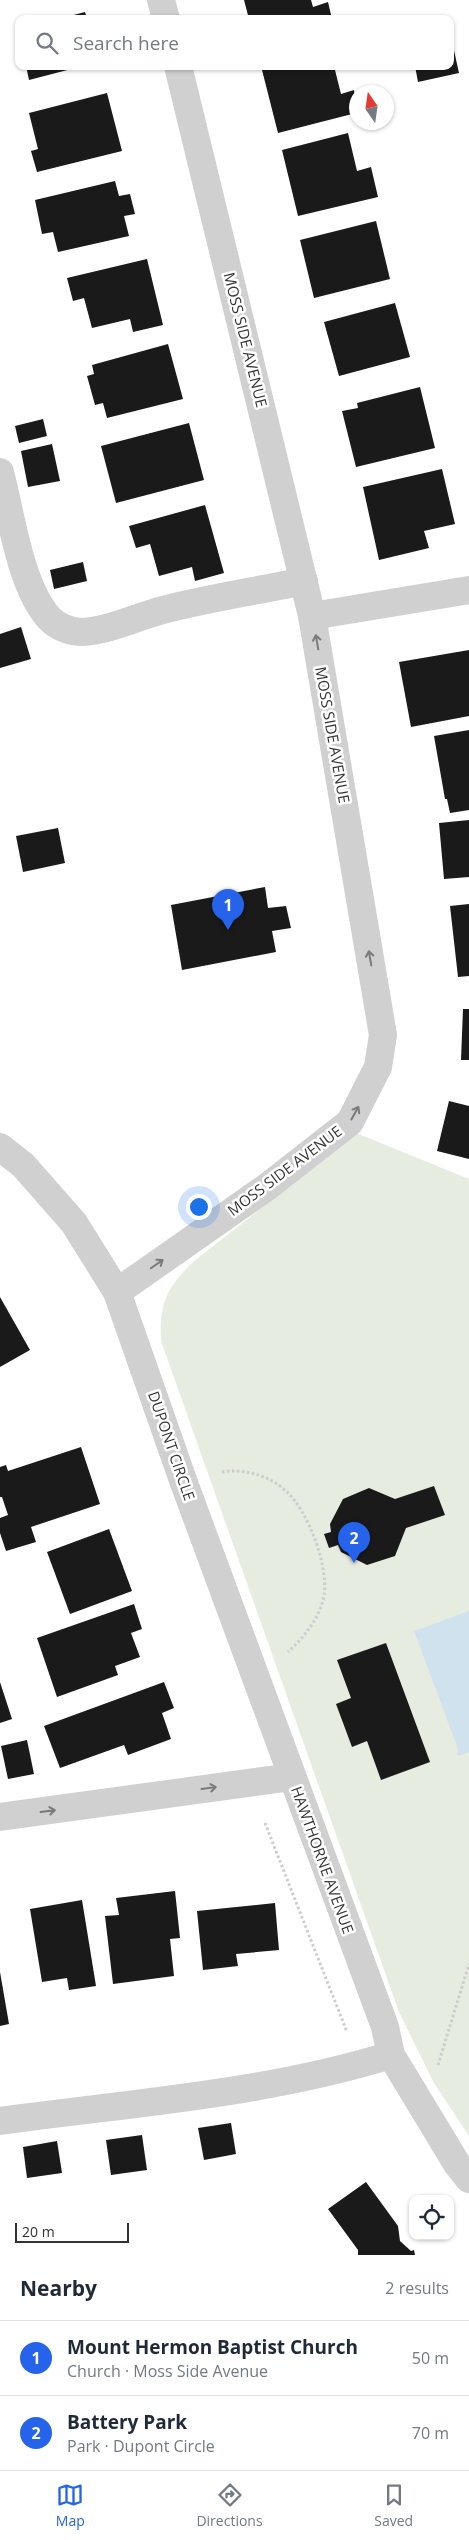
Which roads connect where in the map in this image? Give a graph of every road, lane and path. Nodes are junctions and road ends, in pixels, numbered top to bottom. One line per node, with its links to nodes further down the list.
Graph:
1 (161, 0): 2 (street)
2 (165, 15)
3 (179, 70): 5 (street, MOSS SIDE AVENUE)
4 (0, 472): 5 (street)
5 (304, 581): 7 (street, MOSS SIDE AVENUE)
6 (469, 590): 7 (street)
7 (312, 616): 9 (street, MOSS SIDE AVENUE, one-way to 7)
8 (0, 1147): 9 (street, DUPONT CIRCLE)
9 (117, 1292): 12 (street, DUPONT CIRCLE)
10 (222, 1472): 11 (path)
11 (288, 1652)
12 (292, 1776): 13 (street, HAWTHORNE AVENUE, one-way to 12); 17 (street, HAWTHORNE AVENUE)
13 (0, 1817)
14 (265, 1823): 16 (path)
15 (469, 1964): 18 (path)
16 (348, 2036)
17 (391, 2055): 19 (street); 20 (street, HAWTHORNE AVENUE)
18 (438, 2065)
19 (0, 2121)
20 (469, 2179)

